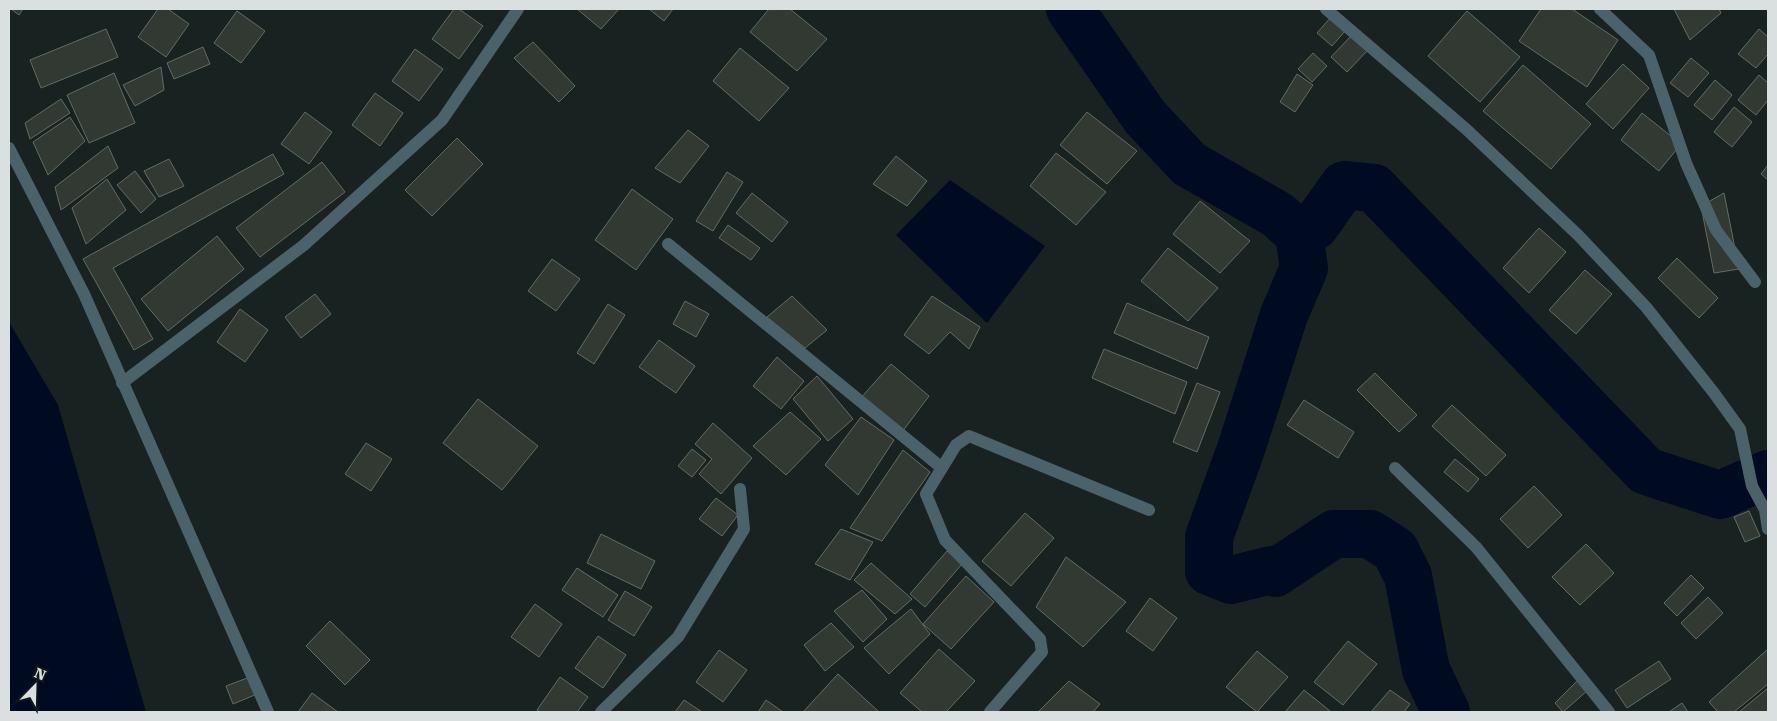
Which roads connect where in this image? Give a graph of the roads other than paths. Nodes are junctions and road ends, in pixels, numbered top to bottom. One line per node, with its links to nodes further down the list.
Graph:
1 (518, 9): 7 (street)
2 (1326, 9): 12 (street)
3 (1600, 9): 6 (street)
4 (9, 148): 7 (street)
5 (668, 244): 8 (street)
6 (1755, 282)
7 (122, 383): 13 (street)
8 (942, 468): 11 (street); 15 (street)
9 (1395, 468): 16 (street)
10 (740, 489): 14 (street)
11 (1149, 510)
12 (1768, 529)
13 (268, 712)
14 (601, 712)
15 (990, 712)
16 (1609, 712)

